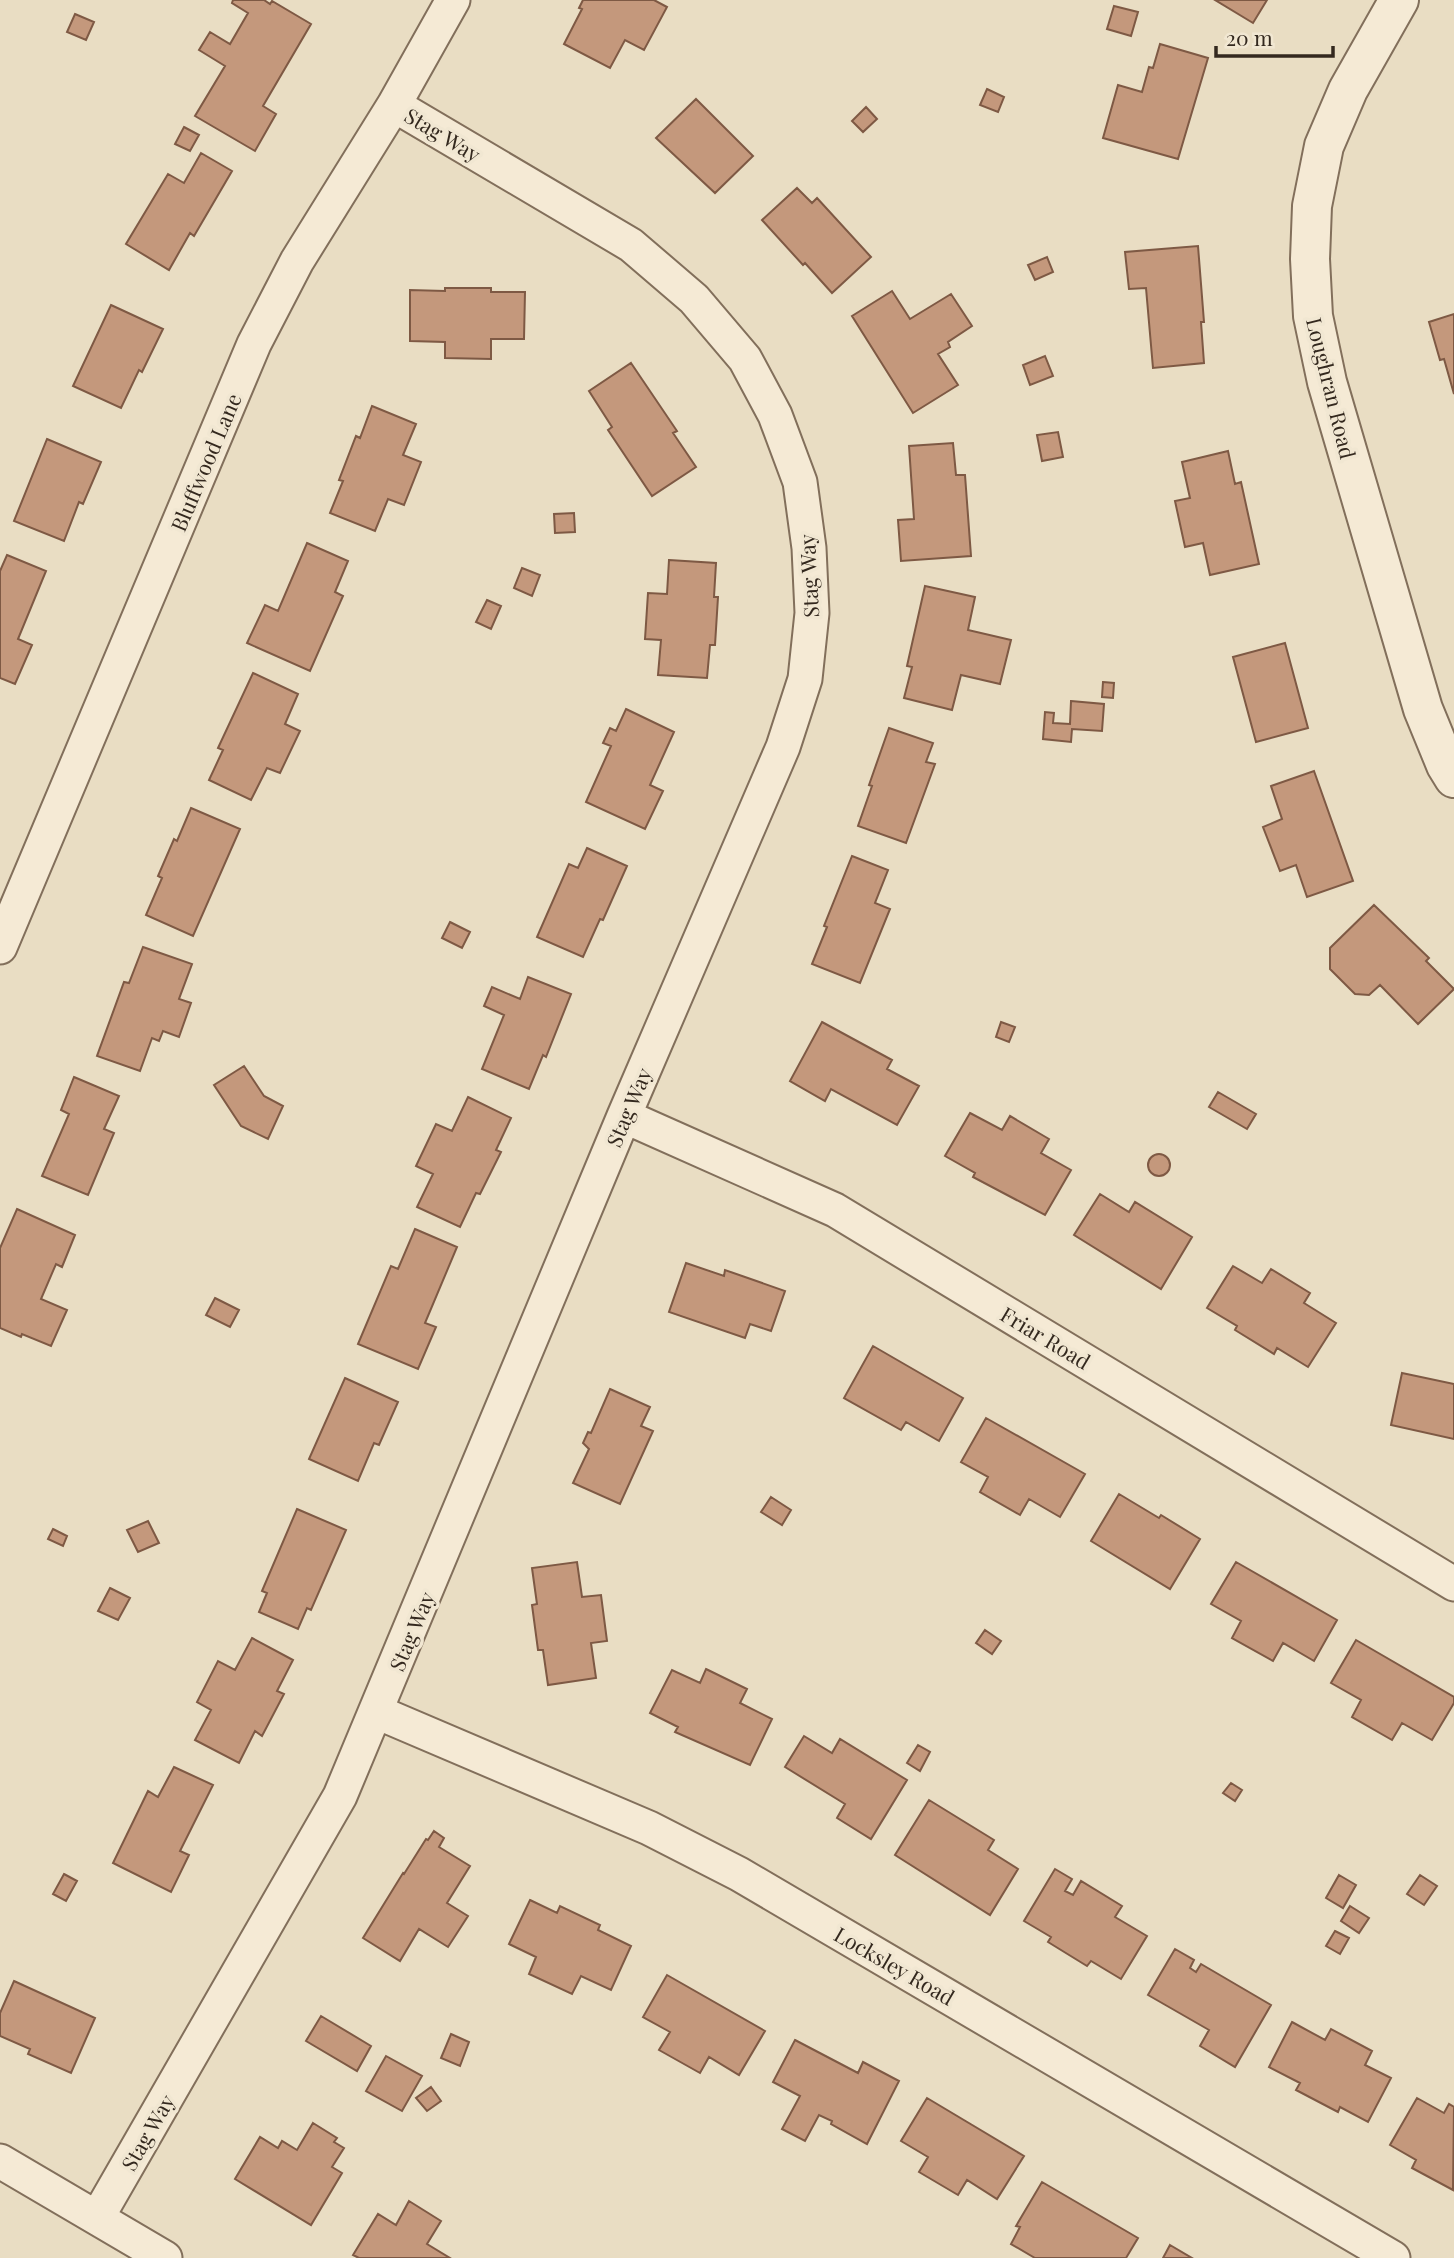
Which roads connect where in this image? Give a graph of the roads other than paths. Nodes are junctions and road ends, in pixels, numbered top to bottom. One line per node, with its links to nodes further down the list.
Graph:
1 (453, 0): 3 (street, Bluffwood Lane)
2 (1399, 0): 4 (street, Loughran Road)
3 (394, 105): 5 (street, Bluffwood Lane); 6 (street, Stag Way)
4 (1454, 778)
5 (0, 947)
6 (624, 1116): 7 (street, Friar Road); 8 (street, Stag Way)
7 (1454, 1584)
8 (377, 1712): 10 (street, Stag Way); 12 (street, Locksley Road)
9 (0, 2161): 10 (street)
10 (97, 2218): 11 (street)
11 (165, 2258)
12 (1393, 2258)

